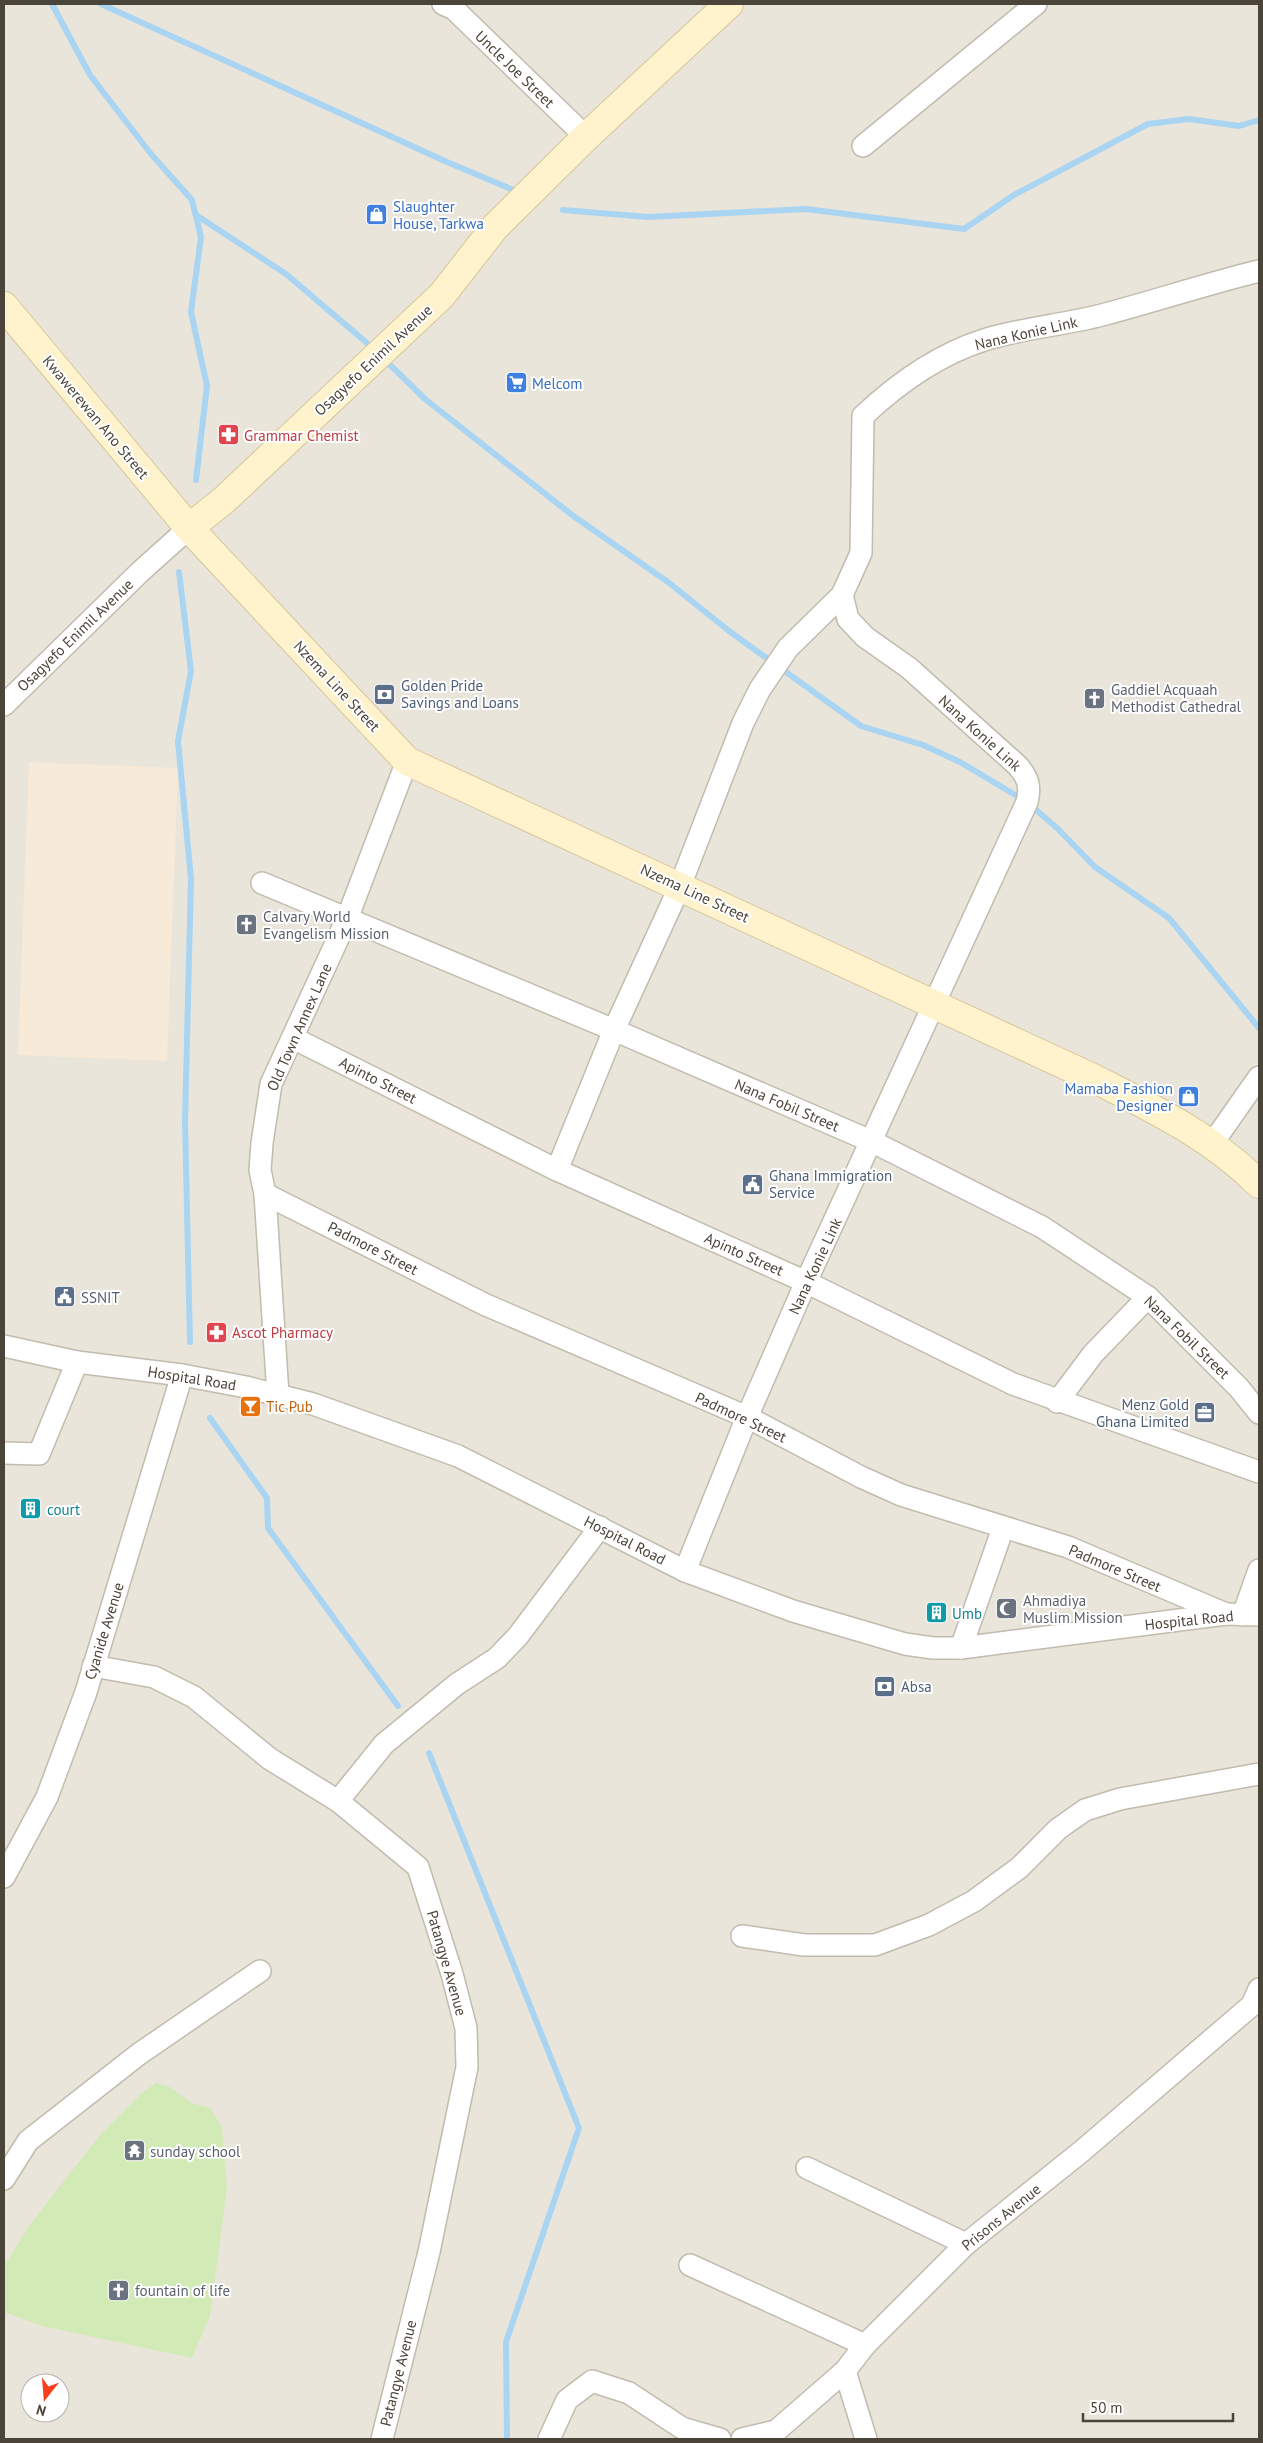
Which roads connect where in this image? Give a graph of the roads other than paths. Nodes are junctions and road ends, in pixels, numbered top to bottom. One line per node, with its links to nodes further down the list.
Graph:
1 (443, 4): 4 (street, Uncle Joe Street)
2 (729, 4): 4 (street, Osagyefo Enimil Avenue)
3 (1023, 8): 5 (street)
4 (586, 138): 8 (street, Osagyefo Enimil Avenue)
5 (863, 146)
6 (1259, 271): 9 (street, Nana Konie Link)
7 (4, 306): 8 (street, Kwawerewan Ano Street)
8 (189, 528): 10 (street, Osagyefo Enimil Avenue); 11 (street, Nzema Line Street)
9 (842, 595): 13 (street); 15 (street, Nana Konie Link)
10 (4, 705)
11 (408, 761): 13 (street, Nzema Line Street); 14 (street, Old Town Annex Lane)
12 (262, 883): 14 (street, Nana Fobil Street)
13 (680, 886): 15 (street, Nzema Line Street); 16 (street)
14 (347, 919): 16 (street, Nana Fobil Street); 17 (street, Old Town Annex Lane)
15 (935, 1005): 19 (street, Nana Konie Link); 20 (street, Nzema Line Street)
16 (614, 1030): 19 (street, Nana Fobil Street); 21 (street)
17 (293, 1038): 21 (street, Apinto Street); 23 (street, Old Town Annex Lane)
18 (1259, 1077): 20 (street)
19 (873, 1142): 24 (street, Nana Konie Link); 25 (street, Nana Fobil Street)
20 (1212, 1144): 22 (street, Nzema Line Street)
21 (557, 1170): 24 (street, Apinto Street)
22 (1259, 1184)
23 (265, 1194): 29 (street, Old Town Annex Lane); 32 (street, Padmore Street)
24 (806, 1282): 30 (street, Apinto Street); 32 (street, Nana Konie Link)
25 (1148, 1297): 30 (street); 31 (street, Nana Fobil Street)
26 (4, 1346): 27 (street, Hospital Road)
27 (78, 1362): 28 (street, Hospital Road); 33 (street)
28 (182, 1375): 29 (street, Hospital Road); 41 (street, Cyanide Avenue)
29 (278, 1395): 35 (street, Hospital Road)
30 (1058, 1402): 34 (street, Apinto Street)
31 (1259, 1413)
32 (747, 1417): 36 (street, Padmore Street); 37 (street, Nana Konie Link)
33 (4, 1453)
34 (1259, 1472)
35 (600, 1527): 37 (street, Hospital Road); 43 (street)
36 (1003, 1528): 39 (street, Padmore Street); 40 (street)
37 (685, 1570): 40 (street, Hospital Road)
38 (1259, 1570): 39 (street)
39 (1243, 1614): 40 (street, Hospital Road)
40 (961, 1648)
41 (93, 1666): 43 (street, Patangye Avenue); 44 (street, Cyanide Avenue)
42 (1259, 1774): 45 (street)
43 (338, 1801): 55 (street, Patangye Avenue)
44 (4, 1877)
45 (742, 1936)
46 (260, 1971): 49 (street)
47 (1259, 1988): 50 (street, Prisons Avenue)
48 (807, 2168): 50 (street)
49 (4, 2179)
50 (966, 2244): 52 (street, Prisons Avenue)
51 (690, 2265): 52 (street)
52 (865, 2345): 53 (street, Prisons Avenue)
53 (846, 2371): 54 (street); 58 (street, Prisons Avenue)
54 (868, 2438)
55 (382, 2439)
56 (549, 2439): 57 (street)
57 (720, 2439)
58 (742, 2439)

